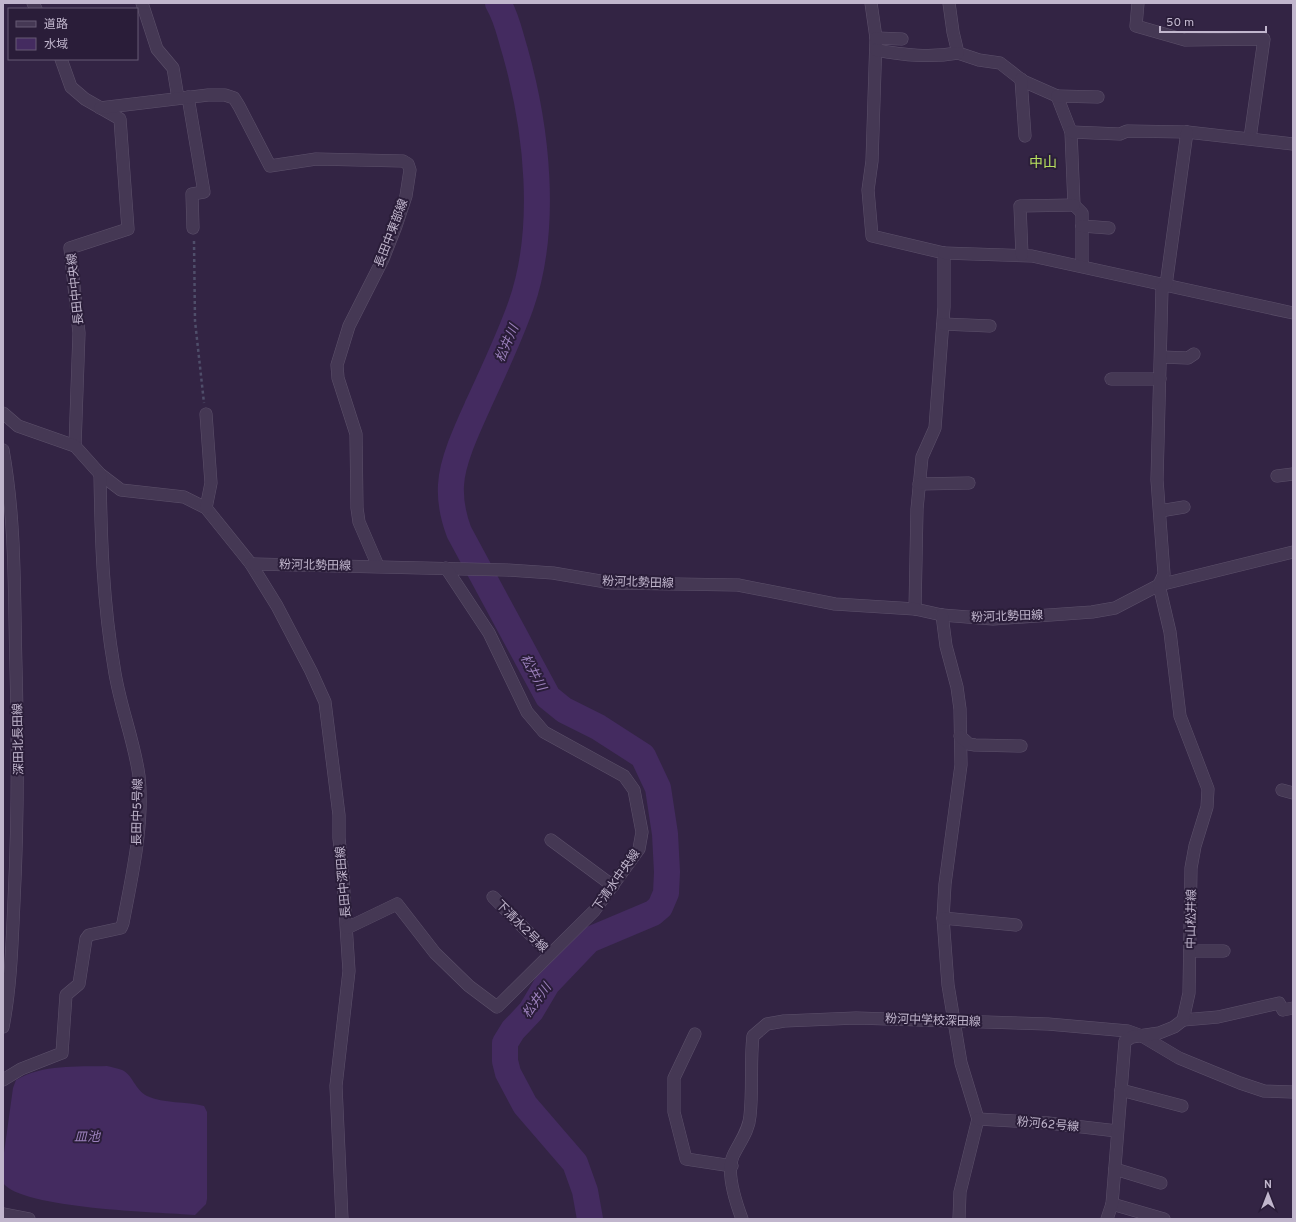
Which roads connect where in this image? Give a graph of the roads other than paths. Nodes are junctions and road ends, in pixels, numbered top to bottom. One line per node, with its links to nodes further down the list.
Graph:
1 (142, 3): 11 (street)
2 (872, 3): 6 (street)
3 (949, 3): 7 (street)
4 (1138, 3): 17 (street)
5 (902, 39): 6 (street)
6 (876, 44): 7 (street); 23 (street)
7 (958, 53): 9 (street)
8 (61, 60): 13 (street, 長田中中央線)
9 (1021, 79): 10 (street); 16 (street)
10 (1057, 96): 12 (street); 14 (street)
11 (183, 97): 13 (street, 長田中東部線); 21 (street); 48 (street, 長田中東部線)
12 (1098, 97)
13 (100, 108): 36 (street, 長田中中央線)
14 (1071, 132): 15 (street); 19 (street)
15 (1187, 132): 17 (street); 26 (street)
16 (1025, 136)
17 (1250, 138): 18 (street)
18 (1293, 144)
19 (1074, 205): 20 (street); 24 (street)
20 (1082, 226): 22 (street); 25 (street)
21 (194, 228)
22 (1109, 228)
23 (944, 253): 24 (street); 28 (street)
24 (1022, 255): 25 (street)
25 (1082, 266): 26 (street)
26 (1166, 285): 27 (street); 31 (street)
27 (1293, 313)
28 (943, 324): 29 (street); 42 (street)
29 (990, 326)
30 (1194, 354): 31 (street)
31 (1161, 357): 33 (street)
32 (1111, 379): 33 (street)
33 (1160, 379): 45 (street)
34 (3, 413): 36 (street)
35 (206, 414): 44 (street)
36 (75, 446): 38 (street)
37 (3, 450): 67 (street, 深田北長田線)
38 (100, 474): 44 (street); 70 (street, 長田中5号線)
39 (1293, 474): 40 (street)
40 (1277, 476)
41 (969, 483): 42 (street)
42 (919, 484): 51 (street)
43 (1184, 507): 45 (street)
44 (206, 508): 47 (street)
45 (1160, 511): 50 (street)
46 (1293, 552): 50 (street, 粉河北勢田線)
47 (252, 564): 48 (street, 粉河北勢田線); 60 (street, 長田中深田線)
48 (378, 566): 49 (street, 粉河北勢田線)
49 (451, 568): 51 (street, 粉河北勢田線); 56 (street, 下清水中央線)
50 (1159, 585): 52 (street, 粉河北勢田線); 61 (street, 中山松井線)
51 (915, 609): 52 (street, 粉河北勢田線)
52 (942, 615): 53 (street)
53 (960, 736): 54 (street); 58 (street)
54 (1021, 746)
55 (551, 840): 56 (street)
56 (613, 886): 63 (street, 下清水中央線)
57 (493, 897): 63 (street, 下清水2号線)
58 (943, 918): 59 (street); 66 (street)
59 (1016, 925)
60 (347, 928): 63 (street, 下清水中央線); 82 (street, 長田中深田線)
61 (1190, 951): 62 (street); 65 (street, 中山松井線)
62 (1224, 951)
63 (550, 954)
64 (1288, 1009): 65 (street)
65 (1183, 1020): 69 (street)
66 (955, 1021): 69 (street, 粉河中学校深田線); 74 (street); 76 (street, 粉河中学校深田線)
67 (3, 1027)
68 (695, 1034): 76 (street)
69 (1142, 1036): 71 (street); 72 (street, 粉河中学校深田線)
70 (3, 1080)
71 (1121, 1090): 73 (street); 75 (street)
72 (1293, 1092)
73 (1182, 1106)
74 (978, 1119): 75 (street, 粉河62号線); 84 (street)
75 (1117, 1130): 77 (street)
76 (732, 1166): 83 (street, 粉河中学校深田線)
77 (1115, 1169): 78 (street); 79 (street)
78 (1161, 1183)
79 (1112, 1204): 85 (street); 86 (street)
80 (3, 1214): 81 (street)
81 (29, 1219)
82 (342, 1219)
83 (742, 1219)
84 (959, 1219)
85 (1107, 1219)
86 (1164, 1219)

